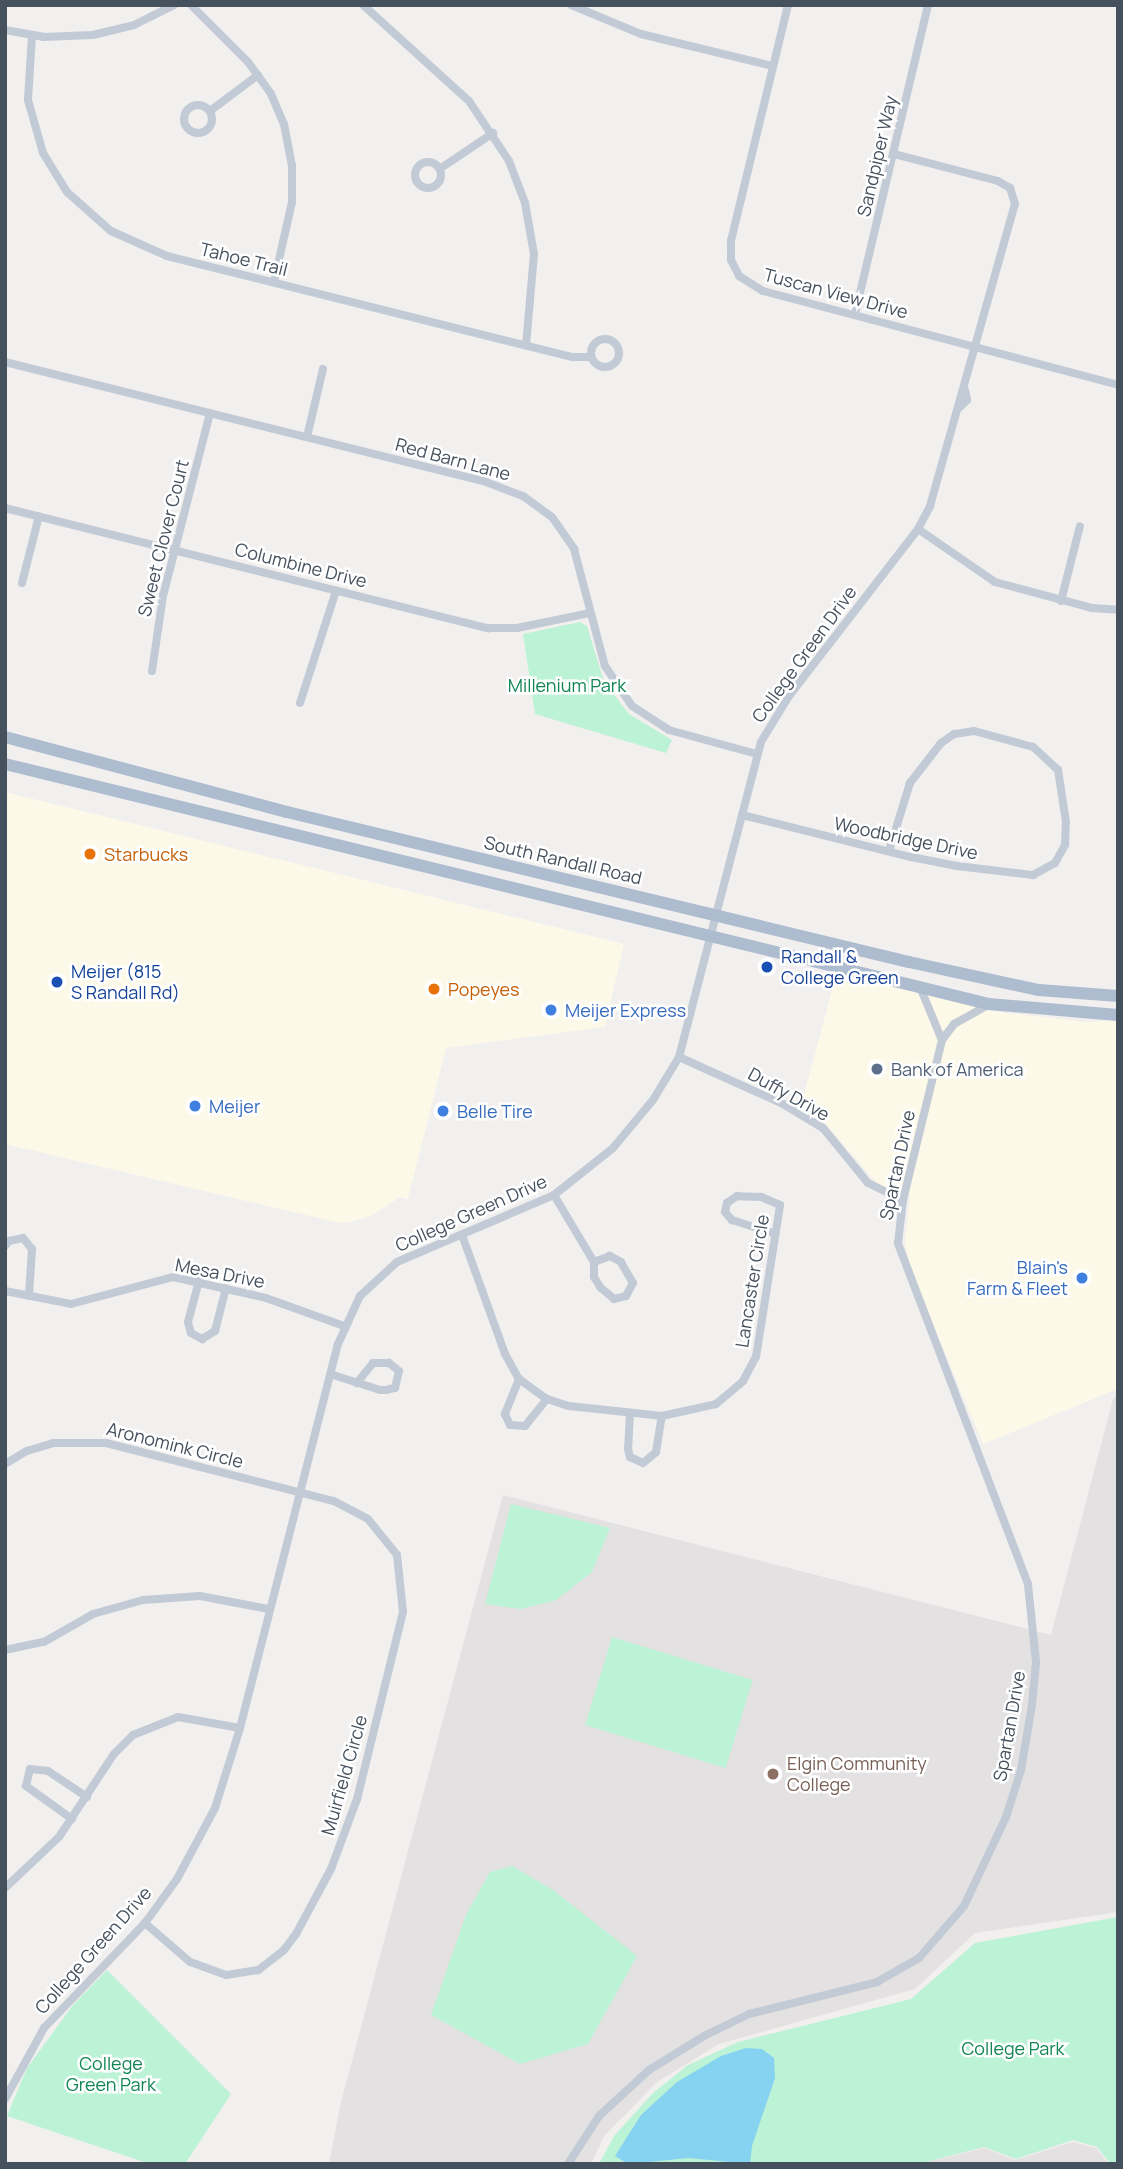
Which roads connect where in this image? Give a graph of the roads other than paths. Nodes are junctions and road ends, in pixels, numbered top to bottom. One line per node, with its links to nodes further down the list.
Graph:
1 (174, 5): 8 (street)
2 (191, 5): 10 (street)
3 (363, 5): 12 (street)
4 (571, 5): 9 (street)
5 (788, 5): 9 (street, Tuscan View Drive)
6 (928, 5): 13 (street, Sandpiper Way)
7 (5, 30): 8 (street)
8 (32, 36): 15 (street, Tahoe Trail)
9 (772, 66): 16 (street, Tuscan View Drive)
10 (258, 75): 11 (street); 15 (street)
11 (210, 111)
12 (493, 133): 14 (street); 17 (street)
13 (894, 154): 16 (street, Sandpiper Way); 18 (street, College Green Drive)
14 (441, 168)
15 (274, 282): 17 (street, Tahoe Trail)
16 (855, 314): 18 (street, Tuscan View Drive)
17 (526, 345): 19 (street, Tahoe Trail)
18 (976, 348): 22 (street, Tuscan View Drive); 28 (street, College Green Drive)
19 (591, 357)
20 (5, 362): 23 (street, Red Barn Lane)
21 (323, 369): 24 (street)
22 (1118, 385)
23 (210, 413): 24 (street, Red Barn Lane); 29 (street, Sweet Clover Court)
24 (307, 436): 34 (street, Red Barn Lane)
25 (5, 508): 26 (street, Columbine Drive)
26 (39, 516): 29 (street, Columbine Drive); 30 (street)
27 (1080, 526): 32 (street)
28 (918, 529): 32 (street); 38 (street, College Green Drive)
29 (175, 550): 31 (street, Columbine Drive); 35 (street, Sweet Clover Court)
30 (22, 583)
31 (336, 591): 34 (street, Columbine Drive); 36 (street)
32 (1060, 601): 33 (street)
33 (1118, 610)
34 (590, 613): 38 (street, Red Barn Lane)
35 (152, 671)
36 (300, 704)
37 (5, 737): 42 (main road, South Randall Road)
38 (757, 754): 40 (street, College Green Drive)
39 (5, 764): 43 (main road)
40 (743, 815): 41 (street, Woodbridge Drive); 42 (street, College Green Drive)
41 (888, 851): 41 (street, Woodbridge Drive)
42 (718, 915): 43 (street, College Green Drive); 45 (main road, South Randall Road)
43 (713, 937): 44 (main road); 49 (street, College Green Drive)
44 (920, 987): 46 (main road); 48 (street)
45 (1118, 996)
46 (989, 1004): 47 (main road); 48 (street)
47 (1118, 1015)
48 (942, 1040): 51 (street, Spartan Drive)
49 (678, 1057): 50 (street, College Green Drive); 51 (street, Duffy Drive)
50 (554, 1195): 53 (street, College Green Drive); 55 (street)
51 (903, 1200): 77 (street, Spartan Drive)
52 (773, 1233): 52 (street, Lancaster Circle); 66 (street, Lancaster Circle)
53 (462, 1235): 60 (street, College Green Drive); 62 (street, Lancaster Circle)
54 (5, 1246): 59 (street)
55 (594, 1262): 55 (street)
56 (199, 1281): 57 (street, Mesa Drive); 57 (street); 59 (street, Mesa Drive)
57 (226, 1288): 60 (street, Mesa Drive)
58 (5, 1291): 59 (street, Mesa Drive)
59 (29, 1296)
60 (344, 1326): 61 (street, College Green Drive)
61 (330, 1374): 63 (street); 68 (street, College Green Drive)
62 (519, 1379): 64 (street, Lancaster Circle); 64 (street)
63 (357, 1383): 63 (street)
64 (547, 1399): 65 (street, Lancaster Circle)
65 (630, 1413): 66 (street, Lancaster Circle); 66 (street)
66 (662, 1416)
67 (5, 1464): 68 (street, Aronomink Circle)
68 (299, 1492): 69 (street, College Green Drive); 75 (street, Muirfield Circle)
69 (270, 1609): 70 (street); 71 (street, College Green Drive)
70 (5, 1650)
71 (240, 1728): 72 (street); 75 (street, College Green Drive)
72 (87, 1797): 73 (street); 73 (street)
73 (72, 1819): 74 (street)
74 (5, 1888)
75 (145, 1923): 76 (street, College Green Drive)
76 (5, 2099)
77 (568, 2164)

